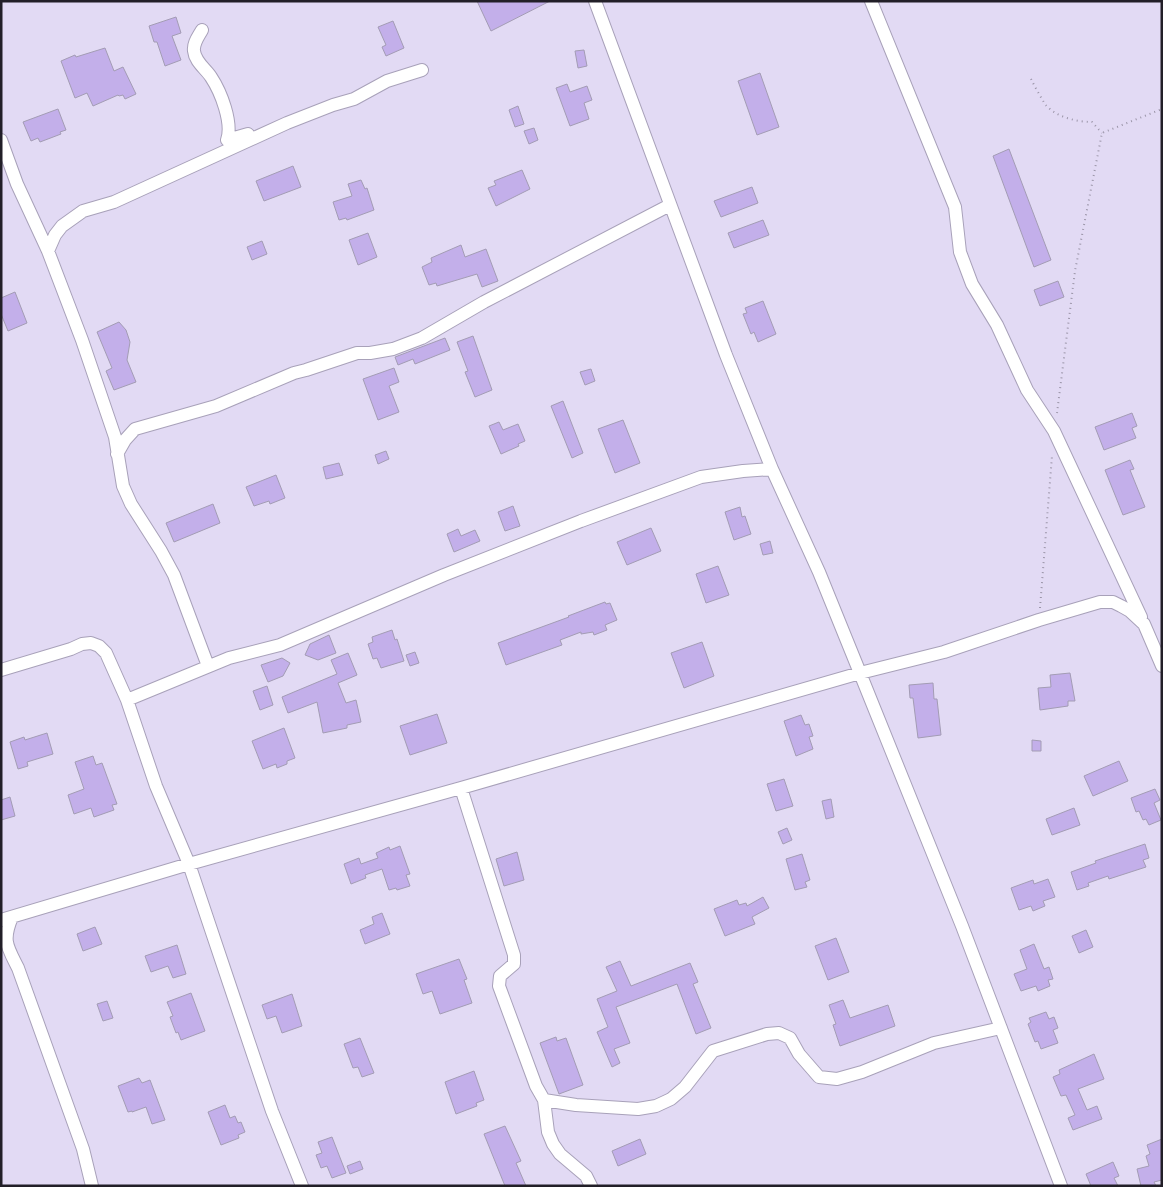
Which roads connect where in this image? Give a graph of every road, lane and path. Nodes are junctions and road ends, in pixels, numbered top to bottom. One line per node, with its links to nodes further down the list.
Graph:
1 (596, 1): 10 (street)
2 (871, 1): 17 (street)
3 (202, 30): 7 (street)
4 (422, 70): 7 (street)
5 (1031, 79): 8 (path)
6 (1162, 109): 8 (path)
7 (287, 123): 11 (street)
8 (1102, 133): 12 (path)
9 (1, 140): 11 (street)
10 (670, 205): 14 (street); 15 (street)
11 (48, 252): 14 (street)
12 (1057, 413)
13 (1053, 451): 16 (path)
14 (117, 454): 18 (street)
15 (772, 469): 18 (street); 21 (street)
16 (1039, 620): 17 (street); 21 (street)
17 (1144, 624): 19 (street)
18 (208, 666): 22 (street)
19 (1162, 666)
20 (1, 670): 22 (street)
21 (860, 673): 23 (street); 26 (street)
22 (127, 700): 24 (street)
23 (462, 788): 24 (street); 27 (street)
24 (189, 864): 25 (street); 29 (street)
25 (7, 919): 28 (street)
26 (1001, 1028): 27 (street); 31 (street)
27 (544, 1100): 30 (street)
28 (92, 1186)
29 (302, 1186)
30 (591, 1186)
31 (1061, 1186)

